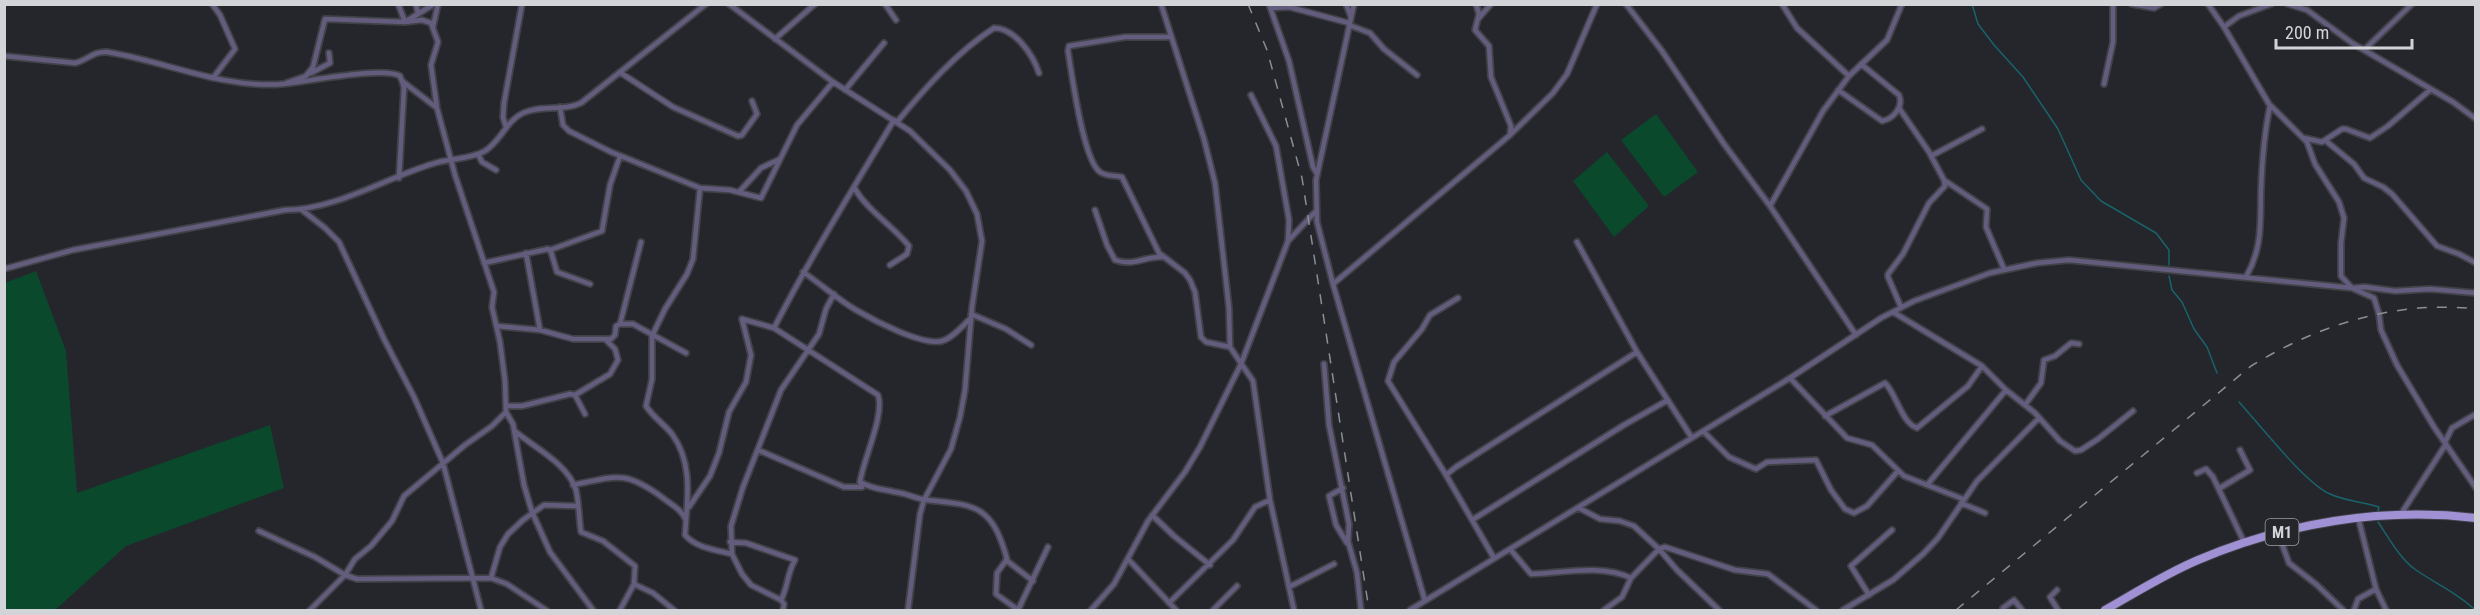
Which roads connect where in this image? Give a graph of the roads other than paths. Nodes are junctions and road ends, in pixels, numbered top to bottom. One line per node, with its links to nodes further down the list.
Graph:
1 (212, 4): 46 (street)
2 (416, 4): 27 (street)
3 (436, 4): 27 (street); 32 (street)
4 (522, 4): 62 (street)
5 (706, 4): 41 (street)
6 (729, 4): 35 (street)
7 (815, 4): 35 (street)
8 (885, 4): 29 (street)
9 (1161, 4): 34 (street)
10 (1346, 4): 31 (street)
11 (1354, 4): 31 (street)
12 (1476, 4): 28 (street)
13 (1491, 4): 28 (street)
14 (1597, 4): 64 (street)
15 (1626, 4): 79 (street)
16 (1782, 4): 45 (street)
17 (1902, 4): 40 (street)
18 (2113, 4): 50 (street)
19 (2132, 4): 20 (street)
20 (2161, 4)
21 (2208, 4): 33 (street)
22 (2271, 4): 33 (street)
23 (2288, 4): 37 (street)
24 (2412, 4): 37 (street)
25 (399, 6): 30 (street)
26 (1270, 6): 31 (street); 73 (street)
27 (418, 14): 30 (street)
28 (1478, 19): 64 (street)
29 (896, 20)
30 (405, 22): 32 (street); 44 (street)
31 (1350, 22): 43 (street); 73 (street)
32 (433, 27): 58 (street)
33 (2224, 27): 56 (street)
34 (1170, 37): 88 (street); 114 (street)
35 (775, 39): 48 (street)
36 (884, 43): 51 (street)
37 (2364, 50): 53 (street)
38 (329, 52): 44 (street)
39 (4, 56): 46 (street)
40 (1861, 64): 45 (street); 59 (street)
41 (621, 73): 55 (street); 57 (street)
42 (1040, 73): 61 (street)
43 (1417, 75)
44 (306, 76): 49 (street)
45 (1849, 76): 52 (street)
46 (213, 78): 49 (street)
47 (402, 81): 49 (street); 58 (street); 74 (street)
48 (833, 82): 51 (street); 71 (street)
49 (285, 84)
50 (2103, 84)
51 (845, 90): 61 (street)
52 (1839, 90): 59 (street); 79 (street)
53 (2430, 90): 60 (street); 66 (street)
54 (1251, 95): 83 (street)
55 (752, 101)
56 (2270, 106): 65 (street); 95 (street)
57 (560, 107): 62 (street); 68 (street)
58 (437, 108): 70 (street)
59 (1899, 108): 69 (street)
60 (2475, 119)
61 (896, 121): 77 (street); 104 (street)
62 (506, 127): 67 (street)
63 (1982, 129): 69 (street)
64 (1510, 135): 97 (street)
65 (2304, 138): 66 (street); 98 (street)
66 (2326, 141): 90 (street)
67 (478, 154): 70 (street); 72 (street)
68 (620, 156): 76 (street); 86 (street)
69 (1930, 156): 75 (street)
70 (452, 159): 74 (street); 89 (street)
71 (780, 159): 78 (street); 78 (street)
72 (496, 170)
73 (1317, 174): 82 (street)
74 (399, 178): 80 (street)
75 (1944, 180): 93 (street); 102 (street)
76 (700, 188): 78 (street); 110 (street)
77 (855, 189): 91 (street); 94 (street)
78 (739, 192)
79 (1770, 206): 109 (street)
80 (302, 210): 92 (street); 139 (street)
81 (1095, 210): 88 (street)
82 (1316, 211): 83 (street); 97 (street)
83 (1288, 241): 118 (street)
84 (641, 242): 105 (street)
85 (1577, 242): 116 (street)
86 (550, 250): 87 (street); 96 (street)
87 (526, 253): 89 (street); 108 (street)
88 (1162, 257): 114 (street)
89 (484, 263): 106 (street)
90 (2475, 263)
91 (890, 265)
92 (4, 268)
93 (2004, 270): 95 (street); 102 (street)
94 (803, 272): 100 (street); 107 (street)
95 (2246, 277): 98 (street)
96 (590, 284)
97 (1333, 284): 190 (street)
98 (2352, 288): 99 (street); 136 (street)
99 (2475, 293)
100 (834, 294): 104 (street); 115 (street)
101 (1458, 298): 142 (street)
102 (1901, 307): 103 (street)
103 (1893, 312): 109 (street); 120 (street)
104 (971, 315): 113 (street); 149 (street)
105 (620, 324): 110 (street); 111 (street)
106 (497, 326): 108 (street); 126 (street)
107 (774, 328): 115 (street); 154 (street)
108 (540, 330): 111 (street)
109 (1856, 335): 121 (street)
110 (652, 336): 117 (street); 154 (street)
111 (606, 340): 123 (street)
112 (2079, 344): 125 (street)
113 (1031, 345)
114 (1230, 347): 118 (street)
115 (808, 350): 137 (street); 143 (street)
116 (1638, 352): 124 (street); 142 (street)
117 (686, 353)
118 (1241, 364): 150 (street); 158 (street)
119 (1324, 364): 146 (street)
120 (1982, 366): 122 (street); 131 (street)
121 (1790, 378): 131 (street); 134 (street)
122 (2006, 390): 125 (street); 145 (street)
123 (575, 395): 126 (street); 129 (street)
124 (1668, 400): 135 (street); 162 (street)
125 (2025, 405): 132 (street)
126 (506, 406): 128 (street)
127 (2133, 411): 132 (street)
128 (506, 412): 133 (street); 139 (street)
129 (585, 414)
130 (2475, 414): 136 (street)
131 (1825, 416): 140 (street)
132 (2039, 418): 151 (street)
133 (515, 431): 144 (street); 155 (street)
134 (1703, 431): 135 (street); 140 (street)
135 (1692, 438): 153 (street)
136 (2445, 443): 148 (street); 157 (street)
137 (759, 450): 143 (street); 166 (street)
138 (2240, 450): 147 (street)
139 (443, 463): 178 (street); 179 (street)
140 (1898, 471): 145 (street)
141 (2197, 473): 147 (street)
142 (1446, 476): 162 (street)
143 (861, 484): 149 (street)
144 (573, 485): 152 (street); 161 (street)
145 (1927, 485): 151 (street)
146 (1343, 488): 168 (street); 168 (street)
147 (2220, 488): 167 (street)
148 (2475, 488)
149 (924, 500): 175 (street); 200 (street)
150 (1270, 500): 177 (street); 185 (street)
151 (1962, 501): 156 (street); 188 (street)
152 (577, 506): 155 (street); 183 (street)
153 (1579, 508): 170 (street); 171 (street)
154 (688, 509): 161 (street)
155 (532, 512): 180 (street); 196 (street)
156 (1984, 513)
157 (2401, 514): 159 (main road, M1); 160 (main road, M1)
158 (1152, 515): 174 (street); 177 (street)
159 (2358, 518): 165 (main road, M1); 186 (street)
160 (2475, 518)
161 (686, 520): 172 (street)
162 (1472, 520): 173 (street)
163 (1892, 530): 188 (street)
164 (259, 531): 178 (street)
165 (2278, 533): 167 (main road, M1); 215 (street)
166 (730, 542): 172 (street); 189 (street)
167 (2244, 542): 214 (main road, M1)
168 (1349, 545): 206 (street)
169 (1048, 547): 182 (street)
170 (1510, 549): 173 (street); 181 (street)
171 (1659, 549): 181 (street); 209 (street); 210 (street)
172 (732, 554): 189 (street)
173 (1494, 558): 190 (street)
174 (1128, 559): 191 (street); 202 (street)
175 (1006, 560): 182 (street); 201 (street)
176 (1334, 564): 185 (street)
177 (1209, 565): 191 (street)
178 (345, 575): 179 (street); 193 (street)
179 (473, 578): 180 (street); 194 (street)
180 (491, 578): 195 (street)
181 (1630, 578): 208 (street)
182 (1034, 580): 201 (street)
183 (634, 584): 197 (street); 198 (street)
184 (1237, 586): 204 (street)
185 (1289, 587): 205 (street)
186 (2376, 589): 216 (street); 217 (street)
187 (2057, 591): 213 (street)
188 (1869, 595): 211 (street)
189 (781, 600): 199 (street)
190 (1425, 601): 207 (street)
191 (1169, 603): 203 (street)
192 (2003, 608): 212 (street)
193 (310, 610)
194 (481, 610)
195 (546, 610)
196 (593, 610)
197 (620, 610)
198 (674, 610)
199 (783, 610)
200 (908, 610)
201 (1018, 610)
202 (1091, 610)
203 (1176, 610)
204 (1213, 610)
205 (1294, 610)
206 (1361, 610)
207 (1413, 610)
208 (1604, 610)
209 (1719, 610)
210 (1816, 610)
211 (1843, 610)
212 (2022, 610)
213 (2058, 610)
214 (2105, 610)
215 (2343, 610)
216 (2354, 610)
217 (2386, 610)

